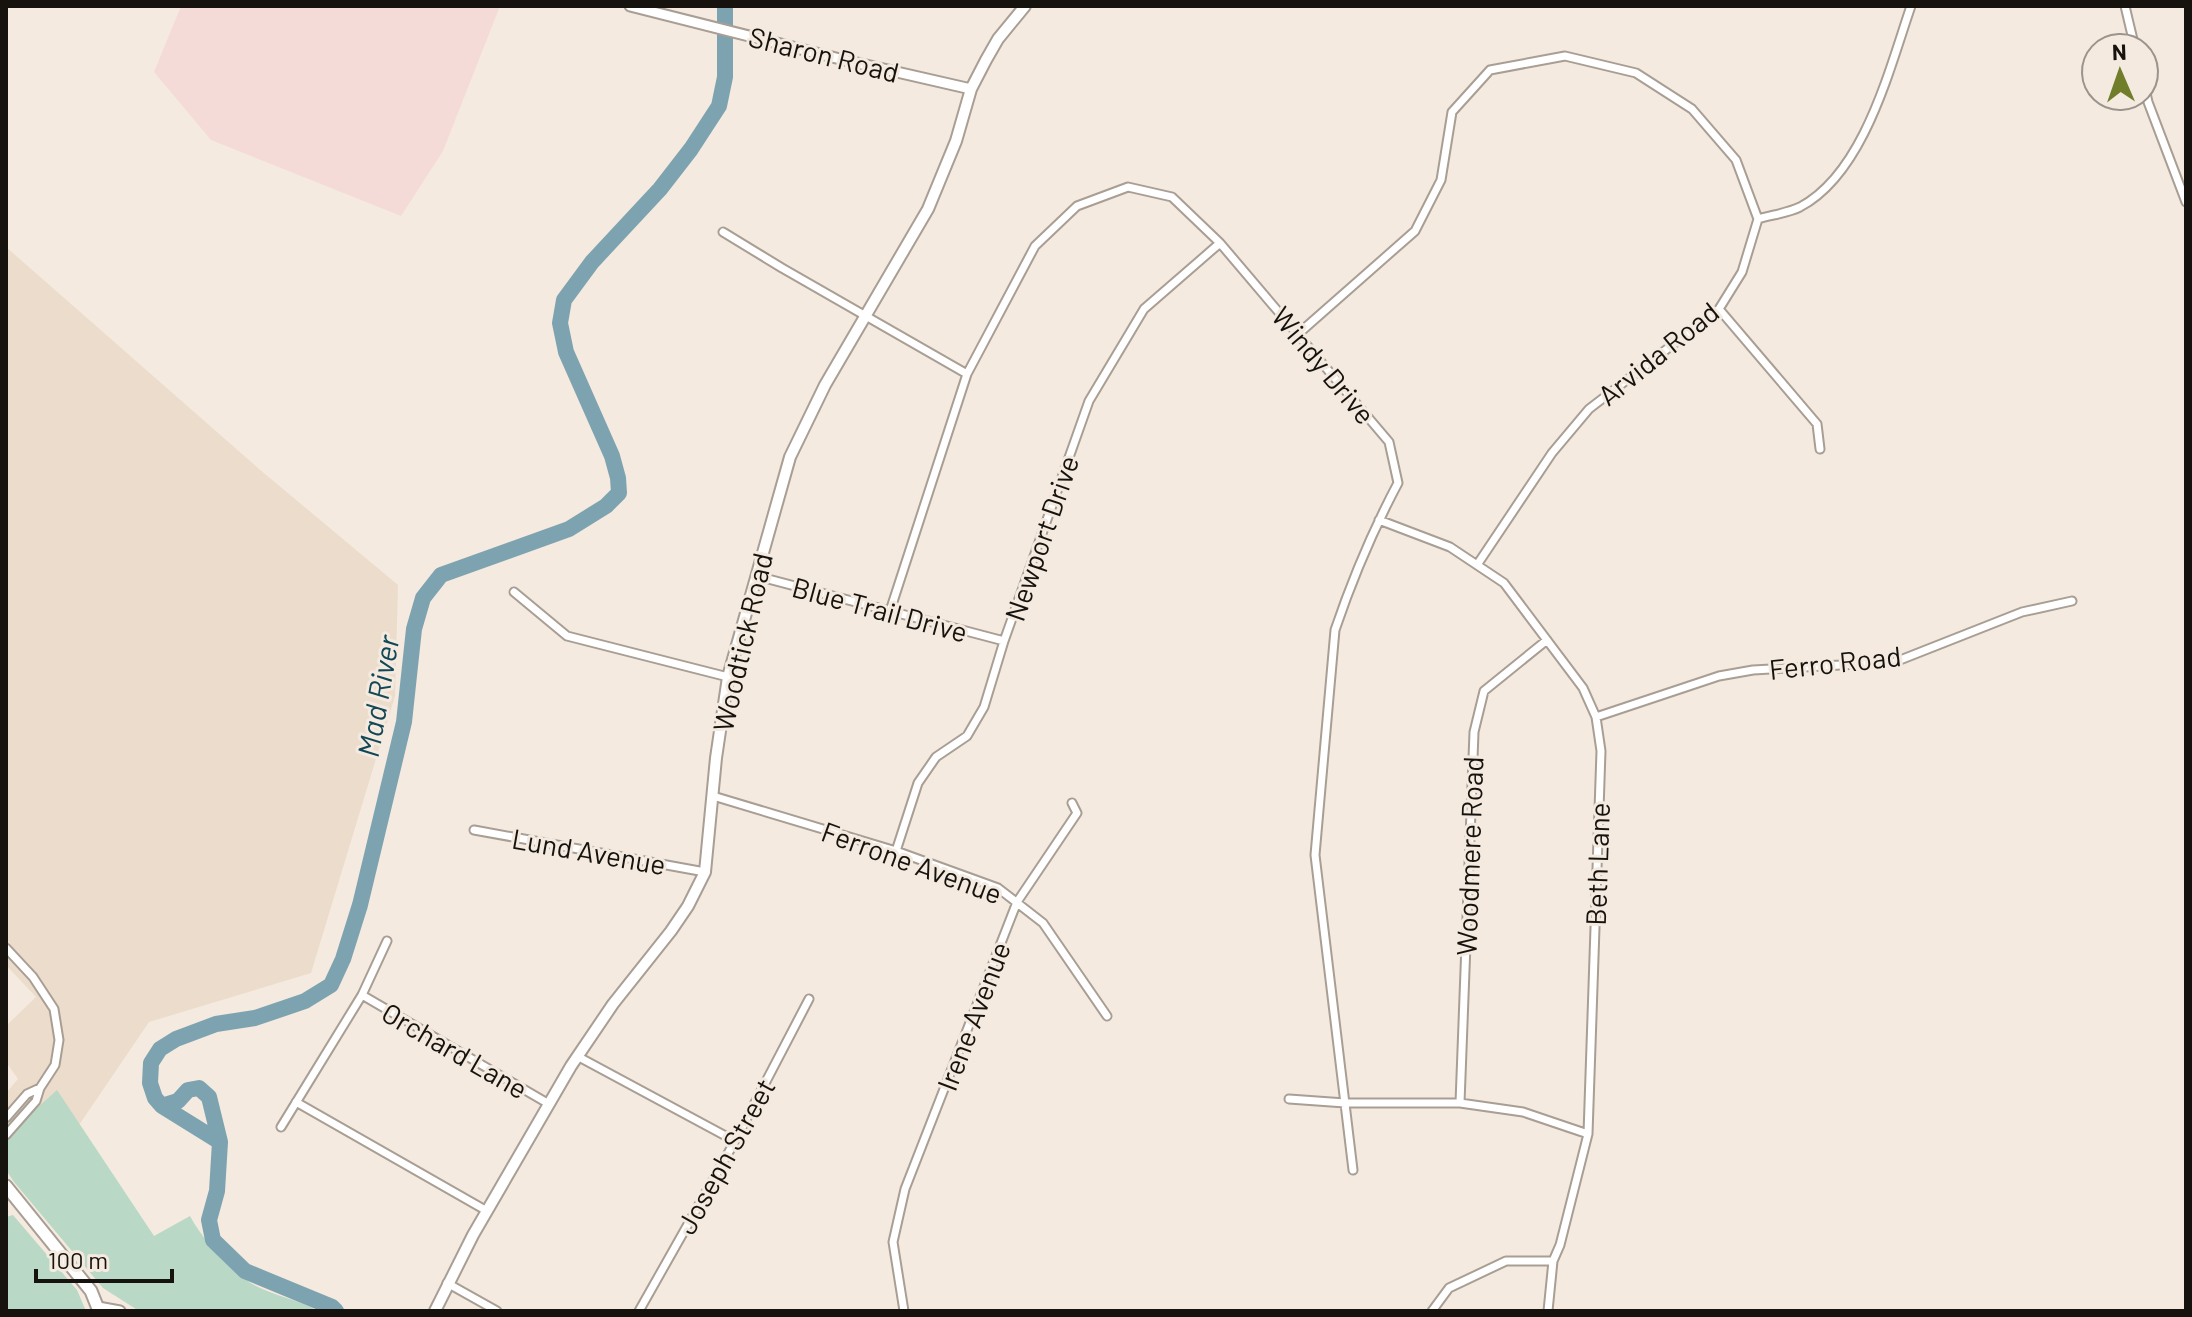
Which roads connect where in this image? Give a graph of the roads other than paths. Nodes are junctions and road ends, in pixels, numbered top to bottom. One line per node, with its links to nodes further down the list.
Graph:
1 (630, 6): 6 (street, Sharon Road)
2 (1025, 6): 6 (main road, Woodtick Road)
3 (1911, 6): 9 (street)
4 (2125, 6): 5 (street)
5 (2131, 32)
6 (971, 89): 13 (main road, Woodtick Road)
7 (2152, 112): 8 (street)
8 (2186, 202)
9 (1758, 219): 12 (street, Arvida Road); 14 (street)
10 (723, 232): 13 (street)
11 (1220, 243): 14 (street, Windy Drive); 15 (street, Windy Drive); 24 (street, Newport Drive)
12 (1719, 309): 16 (street); 18 (street, Arvida Road)
13 (866, 316): 15 (street); 19 (main road, Woodtick Road)
14 (1298, 334): 17 (street, Windy Drive)
15 (967, 374): 22 (street, Windy Drive)
16 (1820, 449)
17 (1379, 520): 18 (street, Beth Lane); 42 (street, Windy Drive)
18 (1477, 565): 23 (street, Beth Lane)
19 (757, 576): 22 (street, Blue Trail Drive); 25 (main road, Woodtick Road)
20 (514, 592): 25 (street)
21 (2072, 601): 26 (street, Ferro Road)
22 (890, 611): 24 (street, Blue Trail Drive)
23 (1547, 640): 26 (street, Beth Lane); 43 (street, Woodmere Road)
24 (1004, 641): 30 (street, Newport Drive)
25 (728, 677): 27 (main road, Woodtick Road)
26 (1596, 717): 47 (street, Beth Lane)
27 (713, 796): 30 (street, Ferrone Avenue); 31 (main road, Woodtick Road)
28 (1072, 803): 32 (street, Irene Avenue)
29 (474, 830): 31 (street, Lund Avenue)
30 (896, 851): 32 (street, Ferrone Avenue)
31 (705, 872): 38 (main road, Woodtick Road)
32 (1017, 902): 37 (street, Ferrone Avenue); 60 (street, Irene Avenue)
33 (387, 941): 35 (street)
34 (6, 948): 39 (street)
35 (362, 995): 41 (street); 44 (street, Orchard Lane)
36 (809, 999): 49 (street, Joseph Street)
37 (1107, 1016)
38 (577, 1056): 44 (main road, Woodtick Road); 49 (street)
39 (40, 1088): 45 (street); 48 (street)
40 (1289, 1099): 42 (street)
41 (296, 1102): 46 (street); 52 (street)
42 (1345, 1103): 43 (street); 50 (street, Windy Drive)
43 (1460, 1103): 47 (street)
44 (549, 1104): 52 (main road, Woodtick Road)
45 (6, 1118)
46 (281, 1127)
47 (1588, 1134): 53 (street, Beth Lane)
48 (6, 1135)
49 (735, 1141): 59 (street, Joseph Street)
50 (1353, 1170)
51 (6, 1186): 55 (main road)
52 (487, 1211): 54 (main road, Woodtick Road)
53 (1553, 1261): 61 (street); 62 (street, Beth Lane)
54 (447, 1283): 57 (main road, Woodtick Road); 58 (street)
55 (99, 1309): 56 (street)
56 (120, 1311)
57 (435, 1311)
58 (497, 1311)
59 (639, 1311)
60 (904, 1311)
61 (1432, 1311)
62 (1548, 1311)

